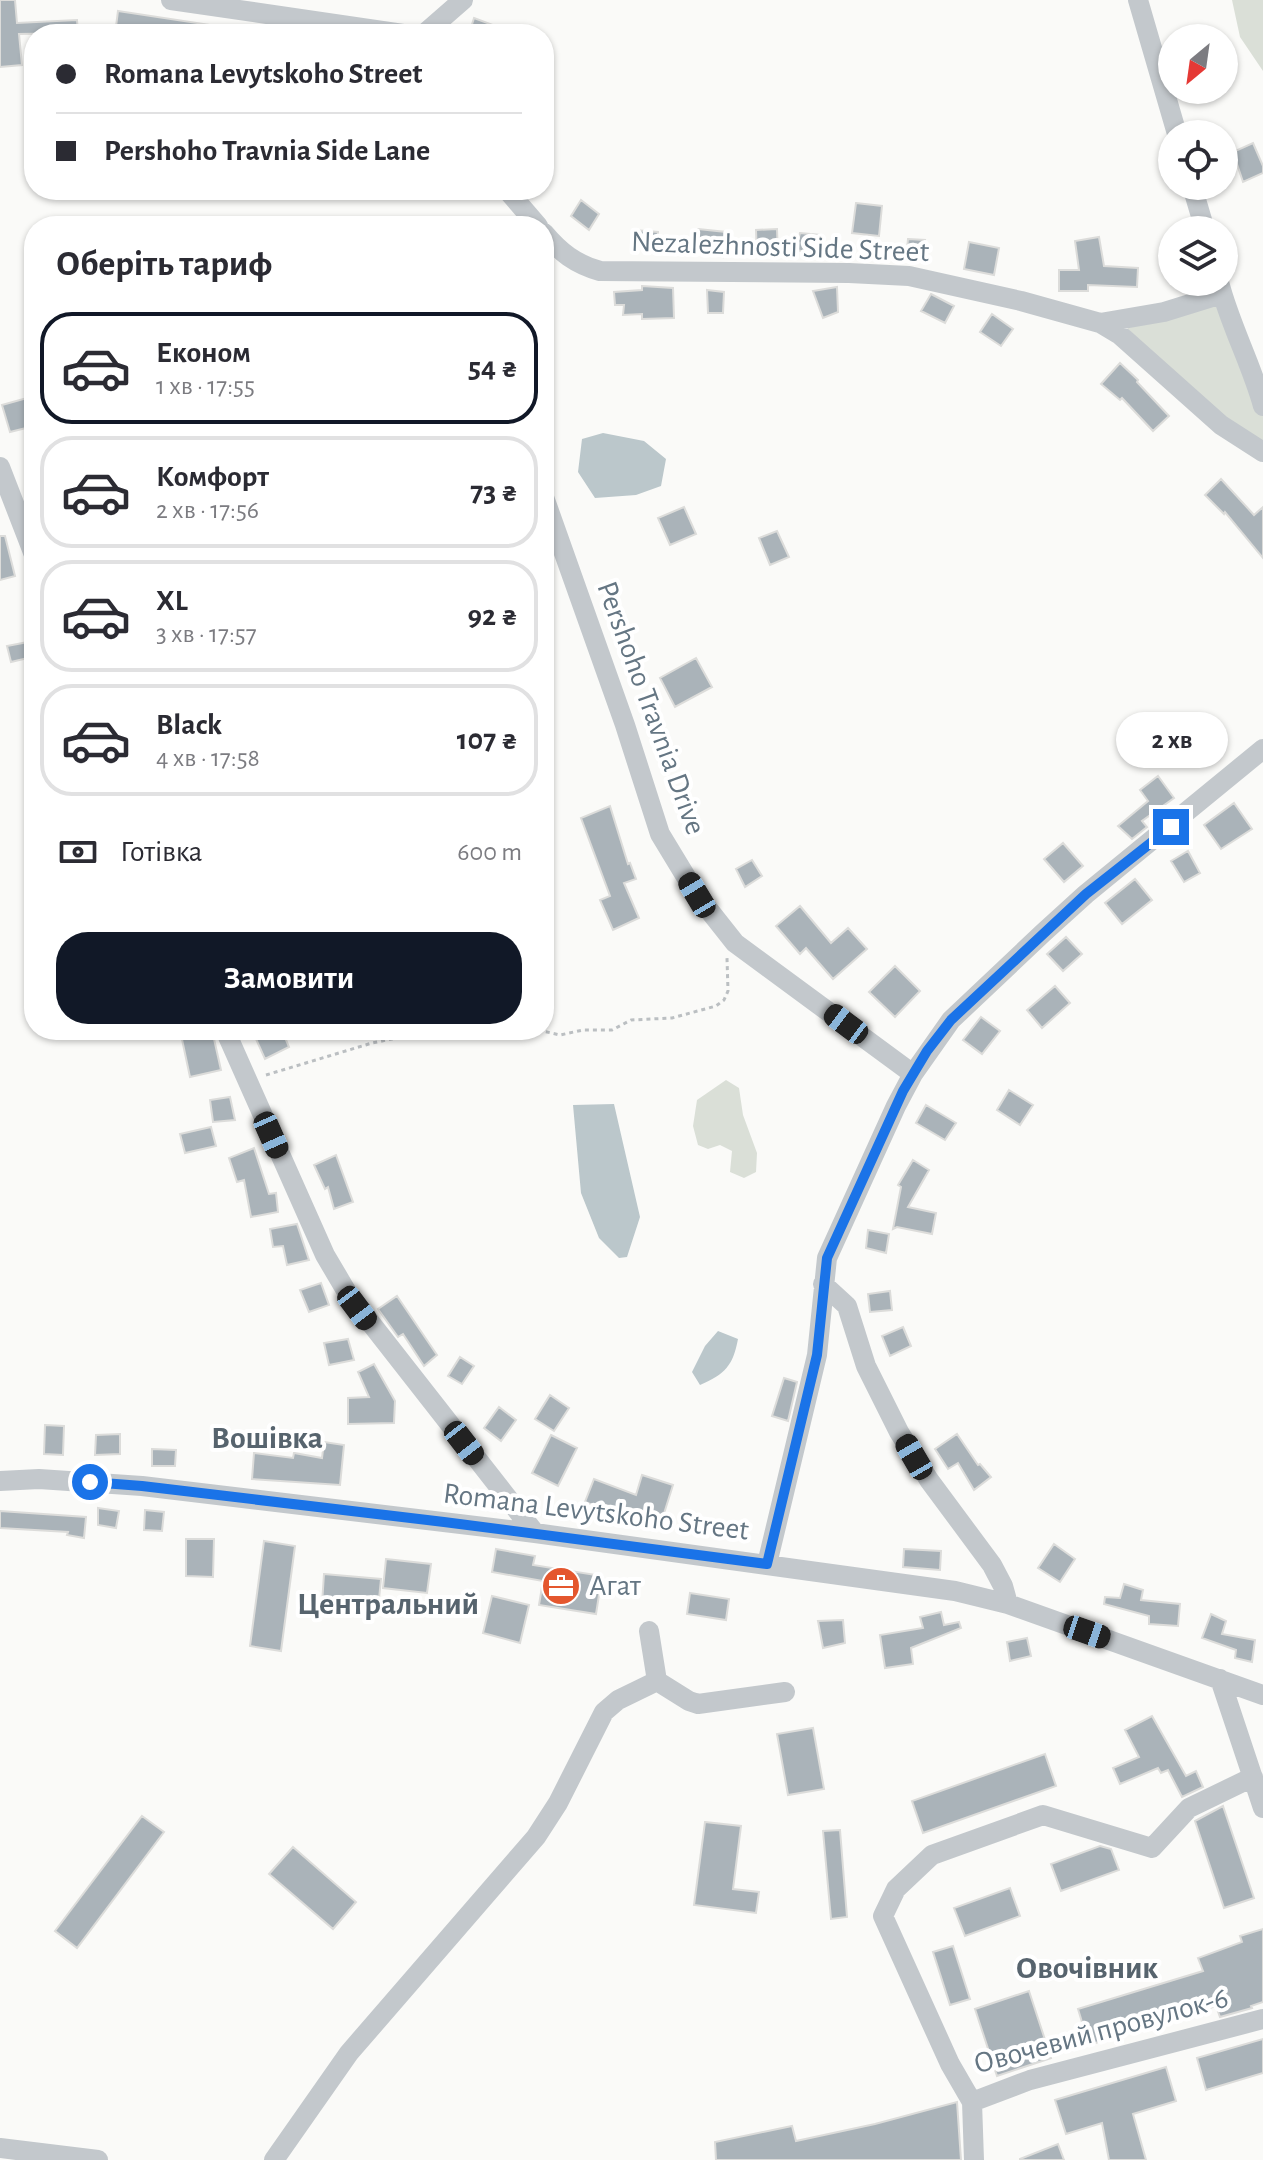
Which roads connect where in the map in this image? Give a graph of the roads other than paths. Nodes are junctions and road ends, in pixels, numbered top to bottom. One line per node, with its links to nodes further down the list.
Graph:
1 (171, 0): 4 (street)
2 (463, 0): 5 (street)
3 (1138, 0): 6 (street)
4 (335, 24)
5 (435, 24)
6 (1173, 120)
7 (516, 200): 8 (street)
8 (529, 216)
9 (554, 243): 12 (street, Nezalezhnosti Side Street)
10 (1201, 296): 12 (street)
11 (1222, 296): 13 (street)
12 (1100, 323): 14 (street, Nezalezhnosti Side Street)
13 (1263, 406)
14 (1263, 452)
15 (0, 467): 17 (street)
16 (554, 525): 20 (street, Pershoho Travnia Drive)
17 (24, 529)
18 (1263, 749): 20 (street)
19 (229, 1040): 23 (street)
20 (913, 1074): 21 (street)
21 (823, 1284): 24 (street); 25 (street)
22 (0, 1481): 23 (street, Romana Levytskoho Street)
23 (535, 1533): 24 (street, Romana Levytskoho Street)
24 (767, 1564): 25 (street, Romana Levytskoho Street)
25 (1008, 1604): 27 (street, Romana Levytskoho Street)
26 (649, 1631): 28 (street)
27 (1220, 1679): 30 (street, Romana Levytskoho Street); 31 (street)
28 (657, 1681): 29 (street); 37 (street)
29 (785, 1692)
30 (1263, 1695)
31 (1253, 1777): 32 (street); 34 (street, Овочевий провулок-6)
32 (1263, 1808)
33 (1263, 2019): 34 (street, Овочевий провулок-6)
34 (972, 2102): 38 (street)
35 (0, 2148): 36 (street)
36 (98, 2160)
37 (274, 2160)
38 (974, 2160)

